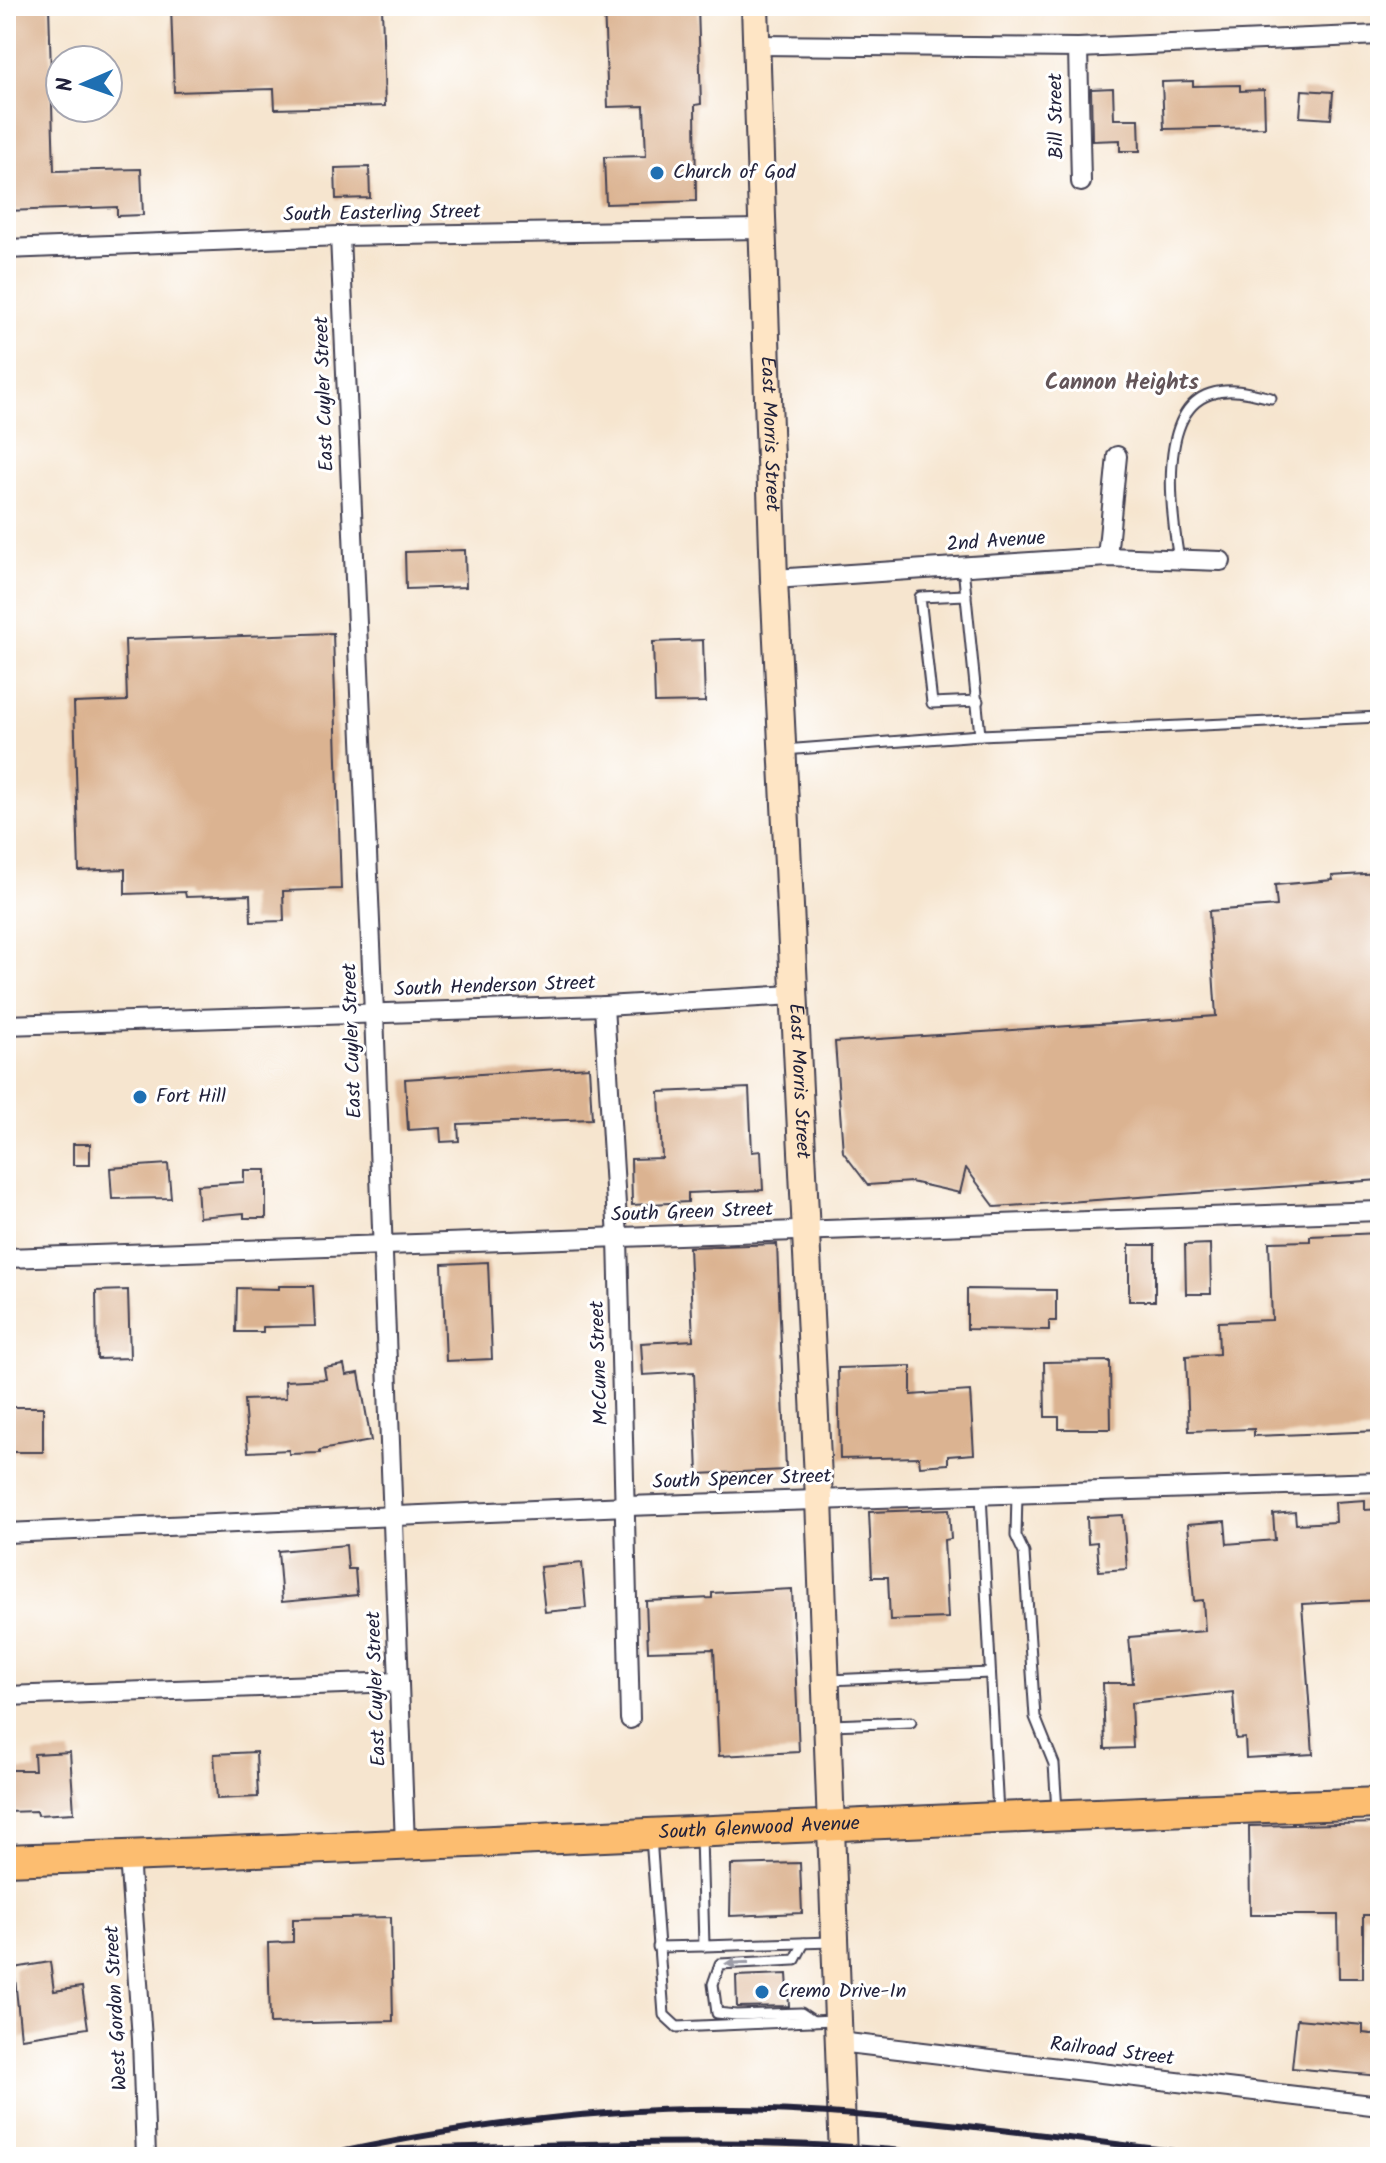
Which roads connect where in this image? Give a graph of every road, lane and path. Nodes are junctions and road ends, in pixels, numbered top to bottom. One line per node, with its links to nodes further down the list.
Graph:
1 (755, 6): 3 (main road, East Morris Street)
2 (1380, 35): 4 (street)
3 (756, 45): 4 (street); 6 (main road, East Morris Street)
4 (1078, 48): 5 (street, Bill Street)
5 (1081, 182)
6 (760, 229): 7 (street, South Easterling Street); 15 (main road, East Morris Street)
7 (340, 236): 8 (street, South Easterling Street); 23 (street, East Cuyler Street)
8 (6, 249)
9 (1271, 398): 12 (lane)
10 (1117, 456): 11 (street)
11 (1107, 557): 12 (street, 2nd Avenue); 14 (street, 2nd Avenue)
12 (1179, 560): 13 (street, 2nd Avenue)
13 (1221, 561)
14 (963, 567): 15 (street, 2nd Avenue); 16 (lane)
15 (774, 579): 20 (main road, East Morris Street)
16 (966, 595): 17 (lane); 17 (lane)
17 (978, 701): 19 (lane)
18 (1380, 717): 19 (lane)
19 (980, 735): 20 (lane)
20 (783, 750): 21 (main road, East Morris Street)
21 (794, 995): 22 (street, South Henderson Street); 26 (main road, East Morris Street)
22 (604, 1006): 23 (street, South Henderson Street); 27 (street, McCune Street)
23 (374, 1013): 24 (street, South Henderson Street); 28 (street, East Cuyler Street)
24 (6, 1025)
25 (1380, 1211): 26 (street, South Green Street)
26 (805, 1230): 27 (street, South Green Street); 33 (main road, East Morris Street)
27 (618, 1238): 28 (street, South Green Street); 34 (street, McCune Street)
28 (382, 1244): 29 (street, South Green Street); 35 (street, East Cuyler Street)
29 (6, 1258)
30 (1380, 1482): 31 (street, South Spencer Street)
31 (1017, 1494): 32 (street, South Spencer Street); 45 (lane)
32 (981, 1495): 33 (street, South Spencer Street); 37 (lane)
33 (819, 1499): 34 (street, South Spencer Street); 38 (main road, East Morris Street)
34 (627, 1506): 35 (street, South Spencer Street); 41 (street, McCune Street)
35 (391, 1515): 36 (street, South Spencer Street); 39 (street, East Cuyler Street)
36 (6, 1533)
37 (990, 1673): 38 (lane); 46 (lane)
38 (826, 1680): 43 (main road, East Morris Street)
39 (399, 1682): 40 (street); 50 (street, East Cuyler Street)
40 (6, 1696)
41 (630, 1719)
42 (911, 1722): 43 (lane)
43 (827, 1725): 47 (main road, East Morris Street)
44 (1380, 1803): 45 (main road, South Glenwood Avenue)
45 (1057, 1815): 46 (main road, South Glenwood Avenue)
46 (998, 1818): 47 (main road, South Glenwood Avenue)
47 (831, 1827): 48 (main road, South Glenwood Avenue); 53 (main road, East Morris Street)
48 (701, 1833): 49 (main road, South Glenwood Avenue); 55 (lane)
49 (651, 1835): 50 (main road, South Glenwood Avenue); 56 (lane)
50 (405, 1845): 51 (main road, South Glenwood Avenue)
51 (133, 1856): 52 (main road, South Glenwood Avenue); 59 (street, West Gordon Street)
52 (6, 1860)
53 (836, 1941): 54 (lane); 57 (main road, East Morris Street)
54 (804, 1943): 55 (lane); 57 (lane, one-way to 57)
55 (704, 1946): 56 (lane)
56 (658, 1947): 57 (lane)
57 (830, 2027): 58 (street, Railroad Street); 60 (main road, East Morris Street)
58 (1380, 2106)
59 (146, 2157)
60 (843, 2157)

